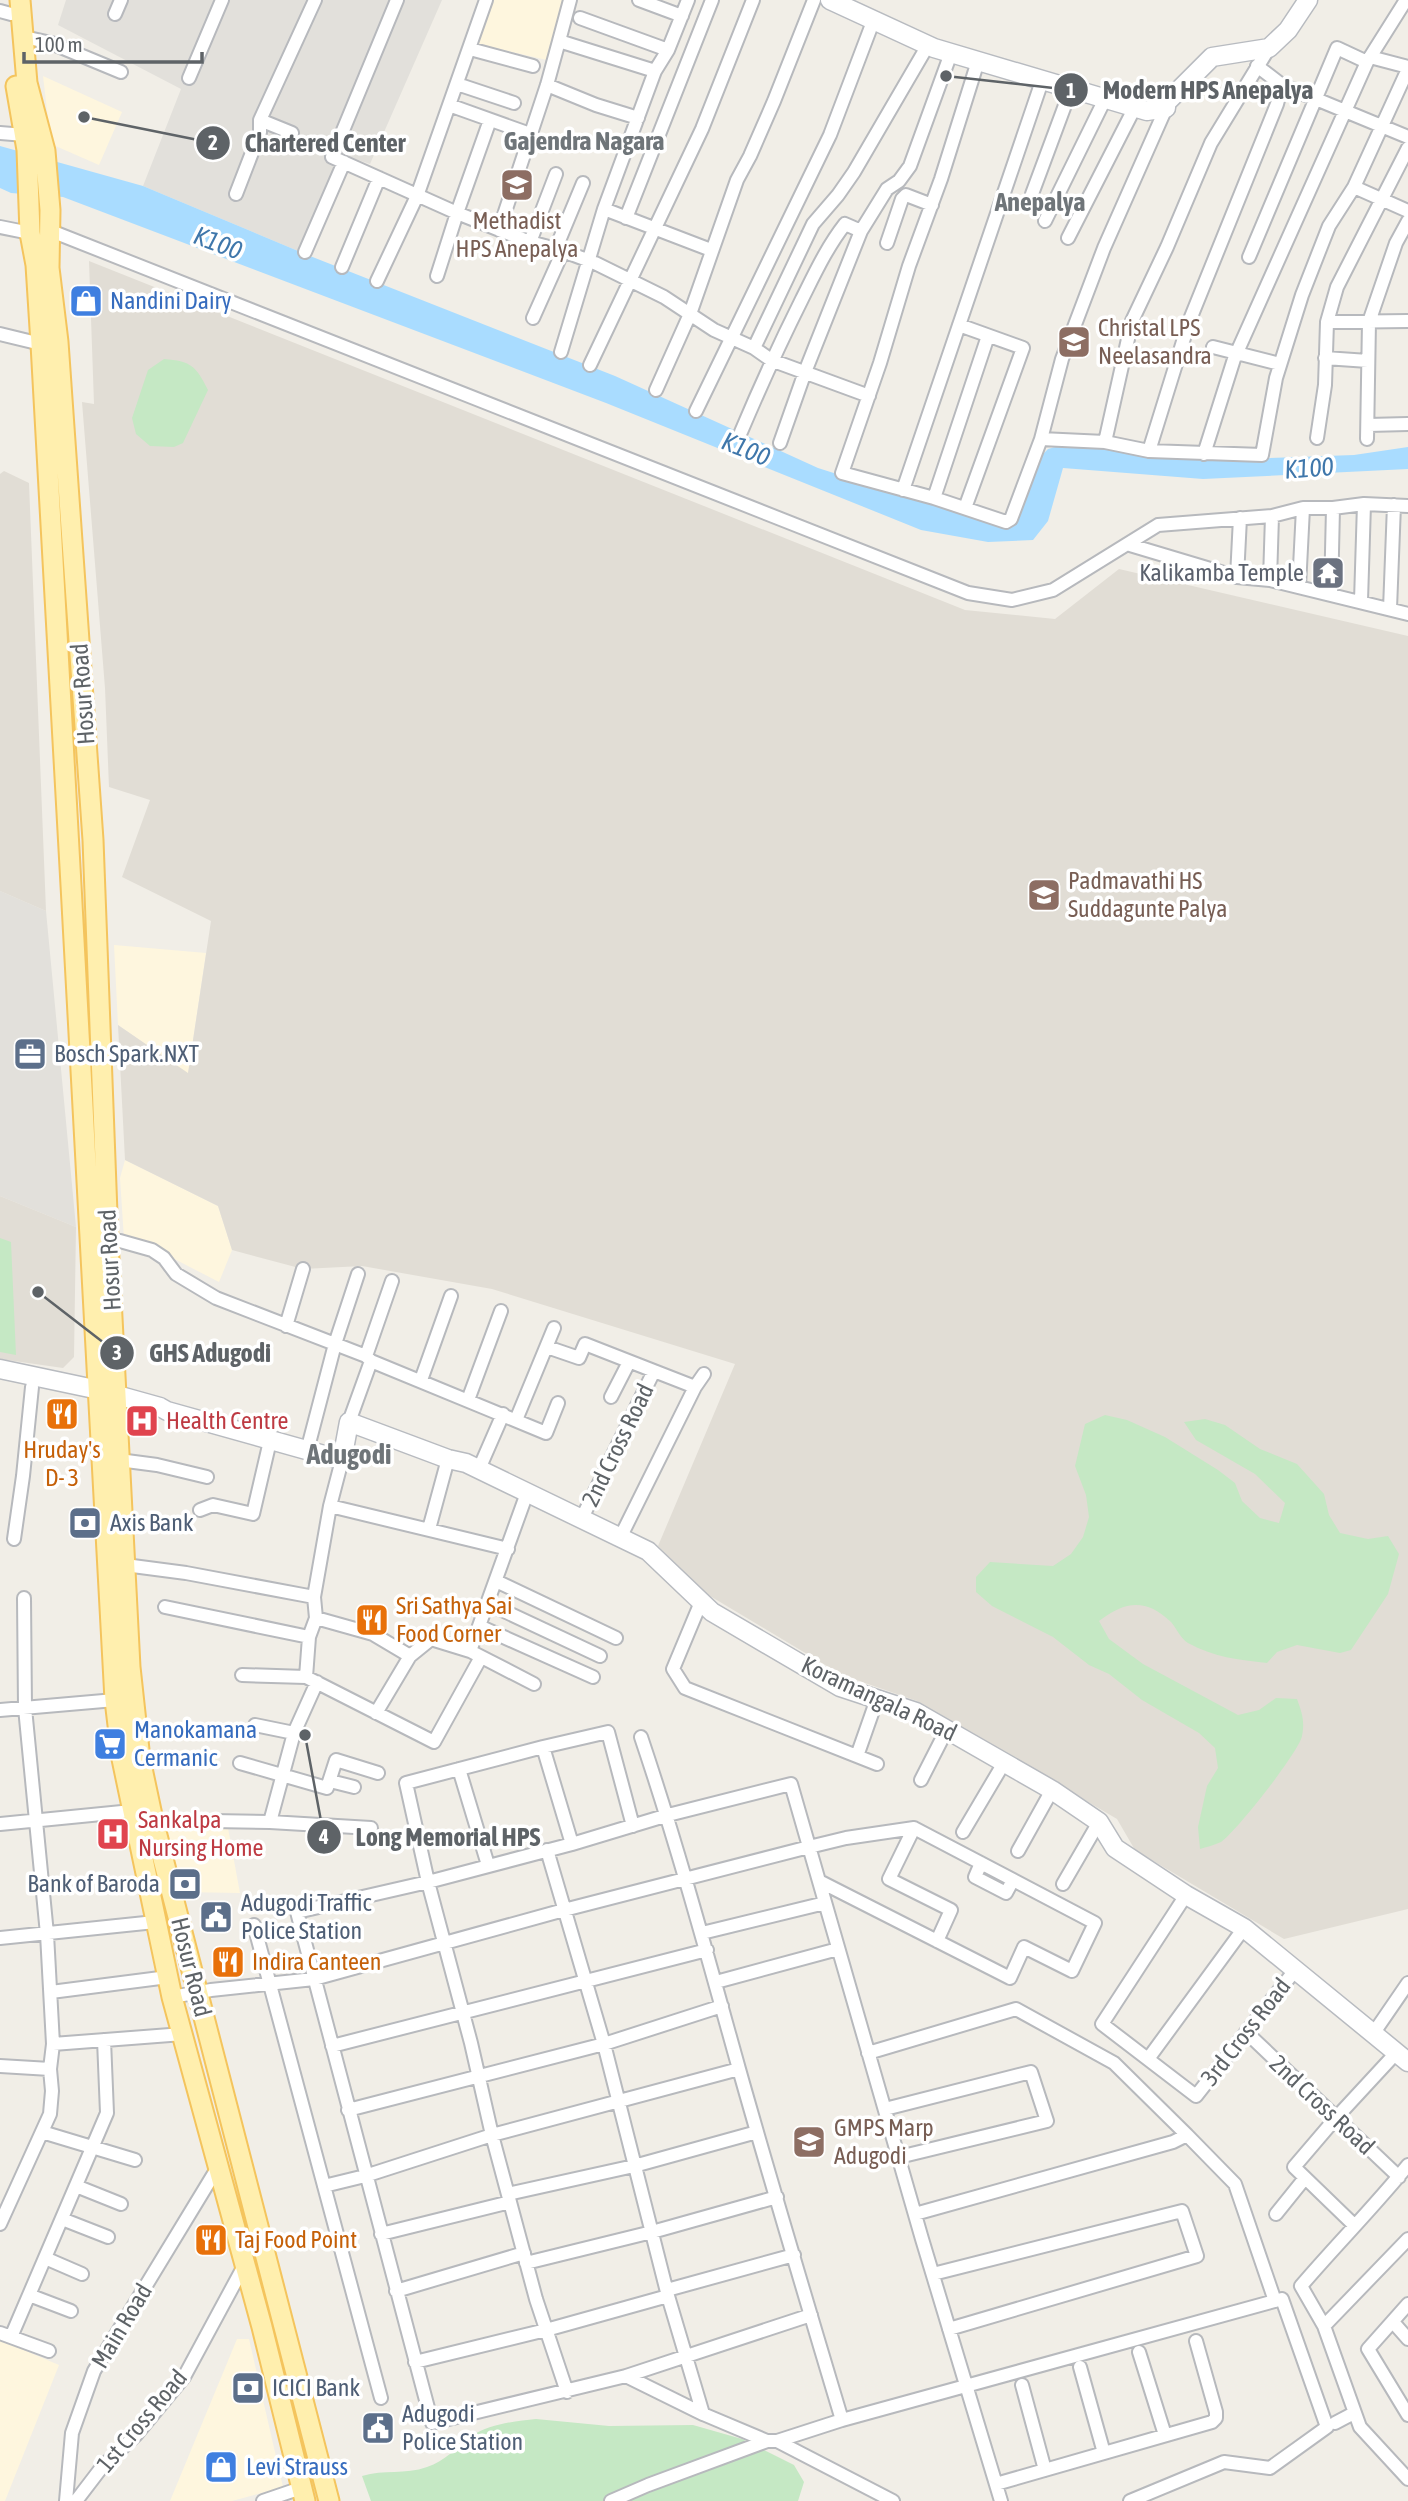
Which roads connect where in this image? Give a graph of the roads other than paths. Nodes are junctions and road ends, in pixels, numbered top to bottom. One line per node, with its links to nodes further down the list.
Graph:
1 (121, 0): 16 (street)
2 (222, 0): 34 (street)
3 (315, 0): 48 (street)
4 (397, 0): 57 (street)
5 (486, 0): 24 (street)
6 (570, 0): 21 (street)
7 (639, 0): 17 (street)
8 (688, 0): 17 (street)
9 (712, 0): 70 (street)
10 (753, 0): 74 (street)
11 (814, 0): 83 (street)
12 (830, 0): 19 (street)
13 (1308, 0): 23 (street)
14 (1406, 0): 27 (street)
15 (10, 6): 20 (main road, Hosur Road); 54 (main road, Hosur Road)
16 (115, 13)
17 (682, 16): 25 (street)
18 (580, 18): 25 (street)
19 (874, 19): 22 (street); 99 (street)
20 (24, 37): 33 (street); 76 (main road, Hosur Road)
21 (559, 41): 32 (street); 37 (street)
22 (928, 45): 26 (street); 102 (street)
23 (1269, 48): 30 (street); 45 (street)
24 (470, 49): 29 (street); 36 (street)
25 (668, 50): 32 (street)
26 (951, 53): 28 (street); 77 (street)
27 (1368, 59): 31 (street); 41 (street); 46 (street)
28 (978, 61): 35 (street); 66 (street)
29 (534, 66)
30 (1257, 66): 38 (street); 120 (street)
31 (1408, 68): 50 (street)
32 (655, 71): 47 (street)
33 (121, 72)
34 (190, 78)
35 (1042, 81): 39 (street); 96 (street)
36 (457, 84): 42 (street); 43 (street)
37 (547, 85): 47 (street); 53 (street)
38 (1282, 85): 41 (street); 122 (street)
39 (1071, 89): 40 (street); 63 (street)
40 (1105, 99): 44 (street); 72 (street)
41 (1316, 99): 46 (street); 85 (street)
42 (514, 103)
43 (449, 105): 49 (street); 64 (street)
44 (1135, 107): 45 (street); 79 (street)
45 (1166, 108): 118 (street)
46 (1344, 112): 50 (street); 104 (street)
47 (638, 118): 67 (street)
48 (260, 120): 52 (street); 62 (street)
49 (490, 120): 53 (street); 69 (street)
50 (1381, 127): 55 (street); 61 (street)
51 (0, 133): 54 (street)
52 (292, 133)
53 (530, 134): 75 (street)
54 (25, 135): 78 (main road, Hosur Road)
55 (1408, 137)
56 (1408, 148): 65 (street)
57 (338, 160): 59 (street); 84 (street)
58 (556, 174): 80 (street)
59 (379, 178): 64 (street); 87 (street)
60 (583, 183): 82 (street)
61 (1354, 187): 65 (street); 108 (street)
62 (236, 194)
63 (1032, 194)
64 (417, 196): 69 (street); 90 (street)
65 (1381, 199): 68 (street); 94 (street)
66 (932, 205): 81 (street); 112 (street)
67 (604, 209): 70 (street); 86 (street)
68 (1408, 211)
69 (457, 213): 75 (street); 88 (street)
70 (626, 218): 74 (street)
71 (1408, 220): 95 (street)
72 (1045, 221)
73 (0, 227): 78 (street)
74 (656, 229): 83 (street); 89 (street)
75 (499, 230): 80 (street)
76 (51, 231): 134 (street); 142 (main road, Hosur Road)
77 (861, 231): 106 (street); 110 (street)
78 (30, 233): 100 (main road, Hosur Road)
79 (1068, 239)
80 (530, 242): 82 (street)
81 (887, 243)
82 (560, 250): 86 (street); 92 (street)
83 (712, 250): 91 (street)
84 (305, 252)
85 (1250, 257)
86 (588, 260): 89 (street); 103 (street)
87 (342, 267)
88 (438, 276)
89 (632, 280): 91 (street); 109 (street)
90 (377, 281)
91 (690, 314): 99 (street); 111 (street)
92 (533, 318)
93 (1408, 321): 95 (street)
94 (1327, 322): 95 (street); 105 (street)
95 (1369, 322): 107 (street)
96 (959, 325): 98 (street); 124 (street)
97 (0, 334): 100 (street)
98 (988, 336): 125 (street); 129 (street)
99 (730, 339): 102 (street); 113 (street)
100 (41, 344): 162 (main road, Hosur Road)
101 (1213, 347): 104 (street)
102 (754, 348): 106 (street)
103 (561, 352)
104 (1237, 353): 108 (street); 123 (street)
105 (1325, 358): 107 (street); 117 (street)
106 (771, 360): 110 (street); 116 (street)
107 (1368, 361): 115 (street)
108 (1280, 364): 123 (street)
109 (590, 365)
110 (805, 372): 112 (street); 121 (street)
111 (656, 390)
112 (869, 396): 124 (street)
113 (696, 411)
114 (1408, 424): 115 (street)
115 (1368, 425): 119 (street)
116 (741, 432)
117 (1317, 438)
118 (1041, 439): 120 (street); 129 (street)
119 (1367, 439)
120 (1105, 442): 122 (street)
121 (780, 443)
122 (1149, 451): 123 (street)
123 (1204, 454)
124 (903, 490): 125 (street)
125 (934, 498): 129 (street)
126 (1364, 504): 127 (street); 131 (street); 139 (street)
127 (1394, 505): 128 (street); 140 (street)
128 (1408, 506)
129 (965, 508)
130 (1303, 508): 131 (street); 132 (street); 137 (street)
131 (1334, 508): 138 (street)
132 (1272, 516): 133 (street); 136 (street)
133 (1240, 518): 134 (street); 135 (street)
134 (1130, 545): 135 (street)
135 (1237, 578): 136 (street)
136 (1270, 580): 137 (street)
137 (1299, 587): 138 (street)
138 (1331, 595): 139 (street)
139 (1361, 601): 140 (street)
140 (1390, 609): 141 (street)
141 (1408, 614)
142 (108, 1240): 148 (street); 162 (main road, Hosur Road)
143 (303, 1269): 148 (street)
144 (358, 1274): 150 (street)
145 (392, 1281): 152 (street)
146 (451, 1296): 157 (street)
147 (501, 1311): 163 (street)
148 (286, 1326): 150 (street)
149 (554, 1328): 151 (street)
150 (335, 1344): 152 (street); 169 (street)
151 (547, 1346): 153 (street); 166 (street)
152 (369, 1358): 157 (street); 167 (street)
153 (629, 1362): 155 (street); 161 (street)
154 (0, 1369): 162 (street)
155 (654, 1371): 160 (street, 2nd Cross Road); 178 (street, 2nd Cross Road)
156 (704, 1374): 160 (street)
157 (421, 1380): 163 (street)
158 (0, 1381): 159 (street)
159 (32, 1387): 162 (street); 181 (street)
160 (695, 1387): 180 (street)
161 (611, 1397)
162 (108, 1398): 168 (street); 171 (main road, Hosur Road); 202 (main road, Hosur Road)
163 (468, 1400): 165 (street)
164 (558, 1403): 166 (street)
165 (503, 1415): 166 (street); 173 (street)
166 (516, 1420)
167 (349, 1422): 170 (street, Koramangala Road); 172 (street)
168 (270, 1441): 169 (street); 177 (street)
169 (307, 1451): 172 (street)
170 (448, 1459): 173 (street, Koramangala Road); 179 (street)
171 (119, 1460): 174 (street); 183 (main road, Hosur Road)
172 (342, 1460): 176 (street)
173 (479, 1469): 175 (street, Koramangala Road)
174 (208, 1477)
175 (527, 1493): 178 (street, Koramangala Road); 182 (street)
176 (330, 1506): 179 (street); 185 (street)
177 (200, 1510)
178 (581, 1520): 180 (street, Koramangala Road)
179 (429, 1529): 182 (street)
180 (620, 1538): 187 (street, Koramangala Road)
181 (14, 1539)
182 (508, 1549): 184 (street)
183 (125, 1564): 185 (street); 224 (main road, Hosur Road)
184 (496, 1581): 188 (street); 193 (street)
185 (314, 1597): 190 (street)
186 (24, 1598): 203 (street)
187 (701, 1602): 201 (street, Koramangala Road); 211 (street)
188 (487, 1603): 191 (street); 196 (street)
189 (165, 1607): 192 (street)
190 (316, 1618): 192 (street); 195 (street)
191 (479, 1626): 194 (street); 198 (street)
192 (309, 1637): 199 (street)
193 (616, 1638)
194 (476, 1654): 195 (street); 200 (street); 205 (street)
195 (410, 1656): 205 (street)
196 (600, 1656)
197 (242, 1675): 199 (street)
198 (593, 1677)
199 (312, 1680): 205 (street); 208 (street)
200 (534, 1684)
201 (877, 1699): 207 (street, Koramangala Road); 211 (street)
202 (115, 1700): 203 (street); 222 (main road, Hosur Road)
203 (25, 1708): 204 (street); 225 (street)
204 (0, 1710)
205 (376, 1713)
206 (254, 1725): 208 (street)
207 (947, 1729): 212 (street, Koramangala Road); 218 (street)
208 (294, 1733): 217 (street)
209 (641, 1737): 223 (street)
210 (543, 1747): 215 (street); 229 (street); 233 (street)
211 (856, 1756): 214 (street)
212 (1005, 1761): 221 (street, Koramangala Road); 232 (street)
213 (240, 1763): 217 (street)
214 (877, 1764)
215 (459, 1769): 237 (street); 240 (street)
216 (378, 1773): 219 (street)
217 (283, 1775): 219 (street); 226 (street)
218 (921, 1780)
219 (330, 1781): 220 (street)
220 (354, 1787)
221 (1052, 1790): 227 (street, Koramangala Road); 236 (street)
222 (132, 1811): 225 (street); 245 (main road, Hosur Road)
223 (667, 1815): 229 (street); 234 (street); 238 (street)
224 (153, 1820): 226 (street); 263 (main road, Hosur Road)
225 (37, 1822): 228 (street); 249 (street)
226 (270, 1822): 230 (street)
227 (1099, 1822): 241 (street); 242 (street, Koramangala Road)
228 (0, 1824)
229 (633, 1826): 233 (street)
230 (371, 1828)
231 (914, 1828): 234 (street); 251 (street); 251 (street)
232 (963, 1832)
233 (572, 1844): 235 (street)
234 (809, 1847): 238 (street); 239 (street)
235 (547, 1850): 237 (street); 244 (street)
236 (1018, 1851)
237 (488, 1865): 240 (street)
238 (686, 1879): 244 (street); 248 (street)
239 (819, 1881): 243 (street); 251 (street)
240 (428, 1882): 252 (street); 257 (street)
241 (1063, 1884)
242 (1186, 1895): 247 (street, Koramangala Road); 276 (street)
243 (825, 1903): 248 (street); 253 (street)
244 (564, 1910): 252 (street); 258 (street)
245 (155, 1922): 249 (street); 256 (main road, Hosur Road)
246 (254, 1925): 260 (street)
247 (1244, 1928): 255 (street, Koramangala Road); 276 (street)
248 (702, 1933): 254 (street)
249 (47, 1934): 250 (street); 262 (street)
250 (0, 1938)
251 (937, 1941)
252 (445, 1944): 257 (street); 266 (street)
253 (838, 1949): 259 (street); 274 (street)
254 (706, 1950): 258 (street); 259 (street)
255 (1296, 1969): 267 (street, 3rd Cross Road); 269 (street, Koramangala Road)
256 (168, 1977): 262 (street); 264 (main road, Hosur Road)
257 (314, 1979): 260 (street); 273 (street)
258 (585, 1981): 266 (street); 272 (street)
259 (716, 1982): 265 (street)
260 (270, 1983): 263 (street); 299 (street)
261 (1408, 1983): 269 (street)
262 (51, 1992): 271 (street)
263 (197, 1992): 264 (street); 357 (main road, Hosur Road)
264 (172, 1997): 268 (main road, Hosur Road)
265 (722, 2006): 272 (street); 279 (street)
266 (463, 2013): 273 (street); 280 (street)
267 (1246, 2032): 276 (street, 3rd Cross Road); 284 (street, 2nd Cross Road)
268 (183, 2034): 270 (street); 293 (main road, Hosur Road)
269 (1373, 2034): 275 (street, Koramangala Road)
270 (104, 2040): 271 (street); 289 (street)
271 (53, 2044): 278 (street)
272 (604, 2044): 280 (street); 281 (street)
273 (332, 2046): 283 (street)
274 (868, 2053): 282 (street); 288 (street)
275 (1402, 2057): 284 (street)
276 (1148, 2059)
277 (0, 2066): 278 (street)
278 (50, 2069): 285 (street)
279 (739, 2069): 281 (street); 286 (street)
280 (479, 2078): 283 (street); 287 (street)
281 (618, 2103): 287 (street); 294 (street)
282 (885, 2109): 290 (street); 290 (street)
283 (348, 2110): 295 (street)
284 (1335, 2119): 296 (street, 2nd Cross Road); 297 (street)
285 (41, 2132): 289 (street); 306 (street)
286 (758, 2132): 294 (street); 300 (street)
287 (492, 2134): 295 (street); 301 (street)
288 (1187, 2135): 303 (street); 321 (street)
289 (92, 2146): 291 (street); 298 (street)
290 (898, 2157): 303 (street)
291 (135, 2160)
292 (1408, 2165): 296 (street)
293 (218, 2166): 315 (main road, Hosur Road); 354 (street, Main Road)
294 (634, 2166): 301 (street); 308 (street)
295 (365, 2176): 299 (street); 309 (street)
296 (1398, 2177): 307 (street)
297 (1305, 2178): 304 (street); 307 (street)
298 (76, 2186): 302 (street); 305 (street)
299 (324, 2186): 341 (street)
300 (777, 2197): 308 (street); 312 (street)
301 (509, 2198): 309 (street); 314 (street)
302 (121, 2204)
303 (915, 2214): 317 (street)
304 (1276, 2214)
305 (62, 2219): 310 (street); 313 (street)
306 (0, 2224)
307 (1354, 2225): 326 (street)
308 (652, 2232): 314 (street); 319 (street)
309 (381, 2234): 318 (street)
310 (108, 2237)
311 (1408, 2239): 326 (street)
312 (794, 2255): 319 (street); 324 (street)
313 (45, 2258): 316 (street); 320 (street)
314 (525, 2258): 318 (street); 328 (street)
315 (244, 2264): 353 (main road, Hosur Road); 355 (street, 1st Cross Road)
316 (82, 2274)
317 (933, 2274): 327 (street); 327 (street)
318 (396, 2291): 335 (street)
319 (667, 2293): 328 (street); 334 (street)
320 (29, 2295): 323 (street); 329 (street)
321 (1275, 2301): 339 (street); 361 (street)
322 (1408, 2304): 325 (street)
323 (71, 2311)
324 (811, 2315): 334 (street); 345 (street)
325 (1392, 2322): 330 (street); 344 (street)
326 (1324, 2326): 342 (street)
327 (949, 2329): 339 (street)
328 (546, 2330): 335 (street); 340 (street)
329 (6, 2335): 332 (street)
330 (1408, 2339)
331 (1196, 2341): 347 (street)
332 (49, 2351)
333 (1139, 2352): 347 (street)
334 (686, 2358): 337 (street); 343 (street)
335 (415, 2362): 340 (street)
336 (1080, 2367): 349 (street)
337 (626, 2376): 340 (street); 343 (street)
338 (1022, 2385): 350 (street)
339 (967, 2386): 345 (street); 352 (street)
340 (567, 2392)
341 (381, 2398)
342 (1354, 2413): 346 (street); 351 (street)
343 (703, 2414): 348 (street)
344 (1408, 2415)
345 (842, 2420): 348 (street)
346 (1335, 2423)
347 (1165, 2435): 349 (street)
348 (772, 2441): 358 (street); 359 (street)
349 (1104, 2453): 350 (street)
350 (1045, 2470): 352 (street)
351 (1408, 2479)
352 (996, 2484): 360 (street)
353 (294, 2496): 356 (street)
354 (66, 2501)
355 (76, 2501)
356 (263, 2501)
357 (329, 2501)
358 (611, 2501)
359 (892, 2501)
360 (1001, 2501)
361 (1130, 2501)

